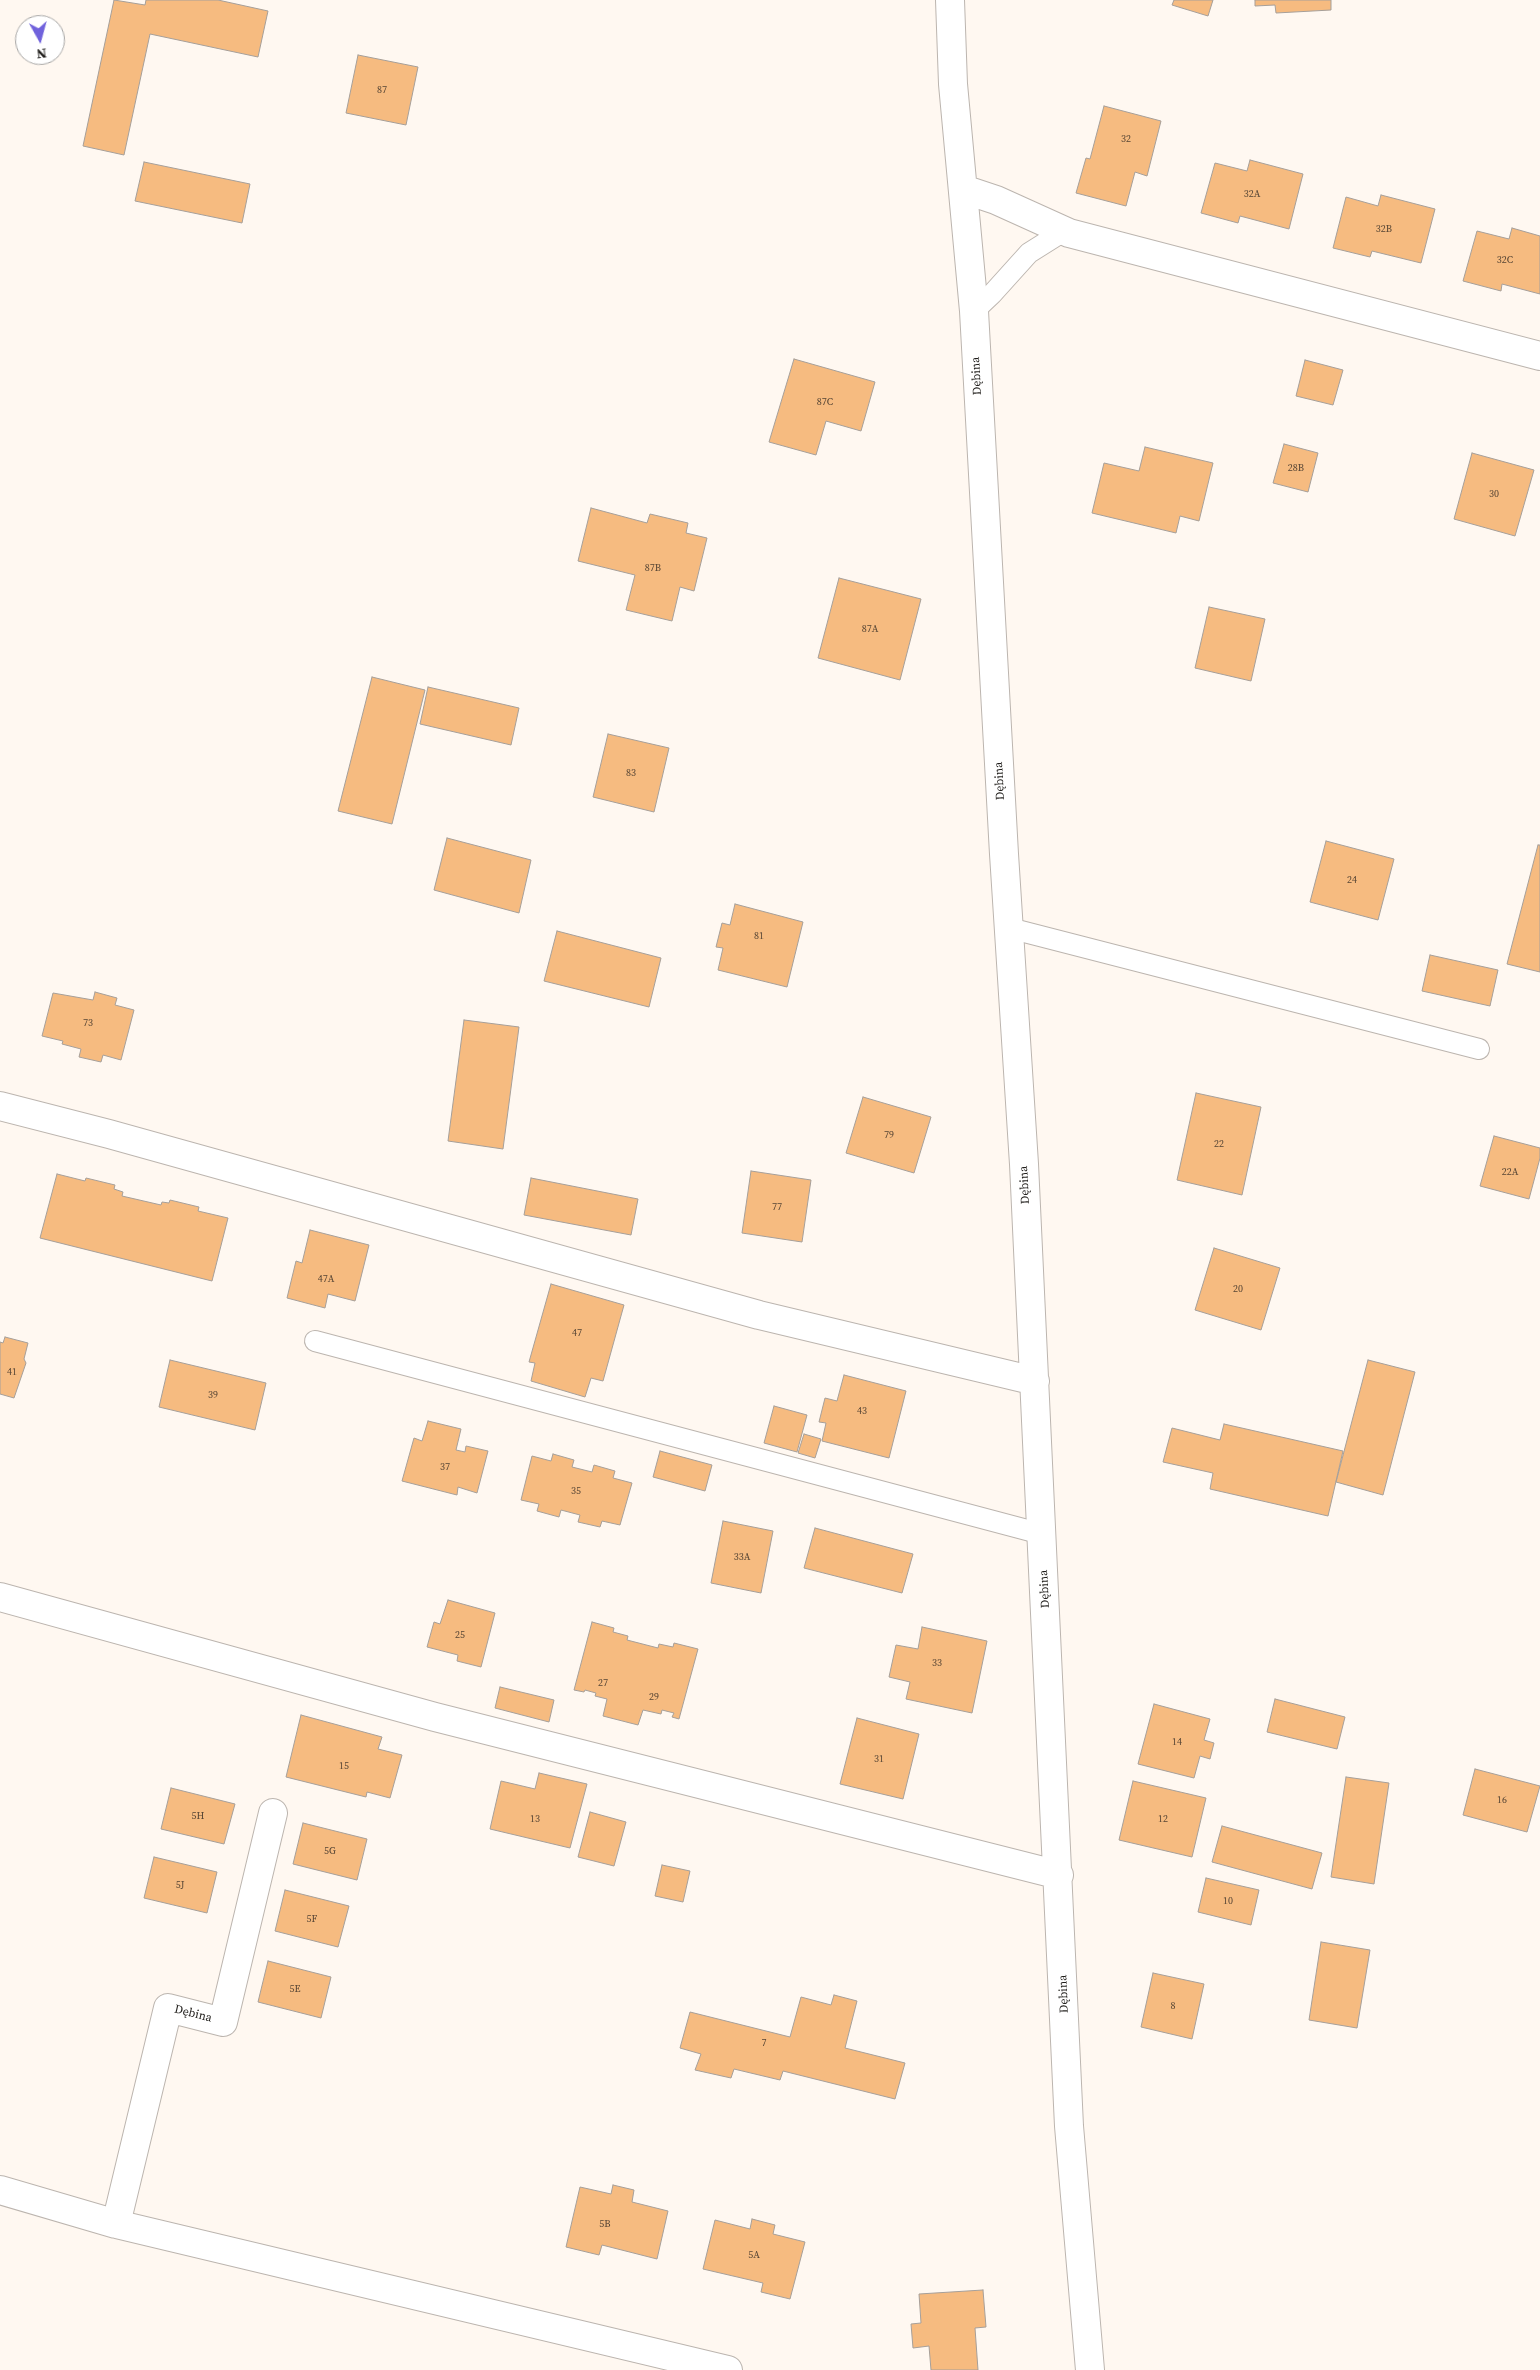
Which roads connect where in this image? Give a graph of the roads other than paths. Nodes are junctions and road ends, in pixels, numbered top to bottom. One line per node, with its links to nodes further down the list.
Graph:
1 (950, 0): 2 (street, Dębina)
2 (963, 189): 3 (street); 4 (street, Dębina)
3 (1064, 231): 4 (lane); 5 (street)
4 (974, 311): 6 (street, Dębina)
5 (1540, 356)
6 (1009, 928): 7 (lane); 10 (street, Dębina)
7 (1480, 1049)
8 (0, 1106): 10 (street)
9 (315, 1341): 11 (lane)
10 (1034, 1381): 11 (street, Dębina)
11 (1042, 1534): 14 (street, Dębina)
12 (0, 1597): 14 (street)
13 (273, 1812): 16 (street, Dębina)
14 (1059, 1875): 18 (street, Dębina)
15 (0, 2190): 16 (street)
16 (116, 2224): 17 (street)
17 (728, 2370)
18 (1090, 2370)

